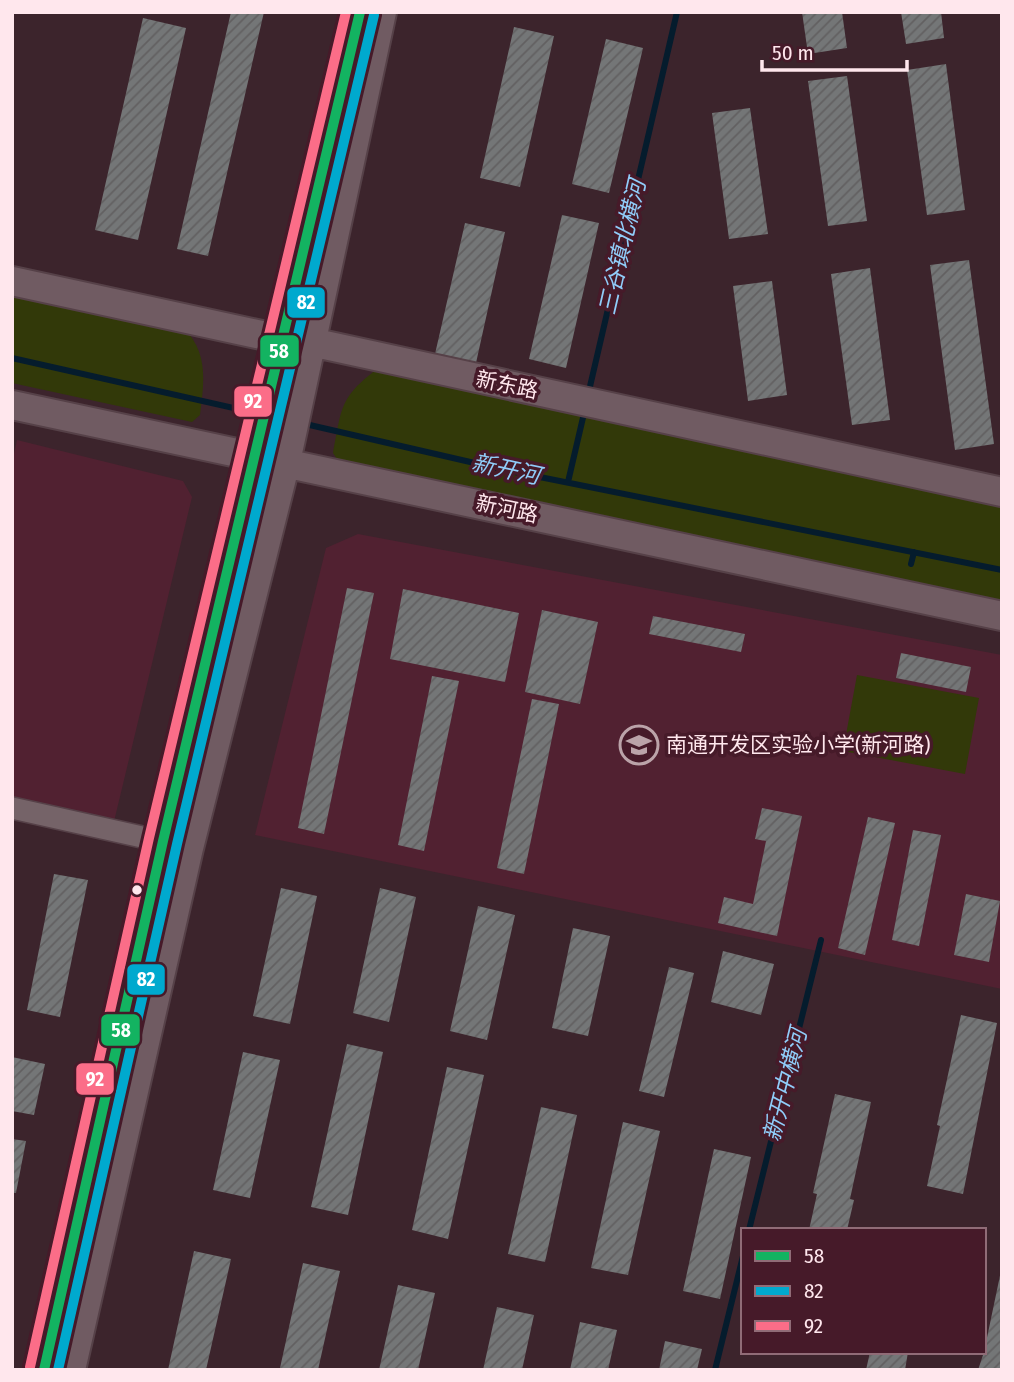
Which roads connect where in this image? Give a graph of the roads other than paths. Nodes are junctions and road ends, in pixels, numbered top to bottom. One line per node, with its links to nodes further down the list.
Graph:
1 (360, 12): 4 (main road)
2 (382, 12): 5 (main road)
3 (12, 281): 4 (main road, 新东路)
4 (280, 338): 5 (main road, 新东路); 7 (main road)
5 (310, 342): 8 (main road); 9 (main road, 新东路)
6 (12, 404): 7 (main road, 新河路)
7 (258, 445): 8 (main road, 新河路); 12 (main road)
8 (289, 449): 10 (main road, 新河路); 12 (main road)
9 (1002, 492)
10 (1002, 616)
11 (12, 808): 12 (street)
12 (176, 845): 13 (main road); 14 (main road)
13 (44, 1370)
14 (71, 1370)

